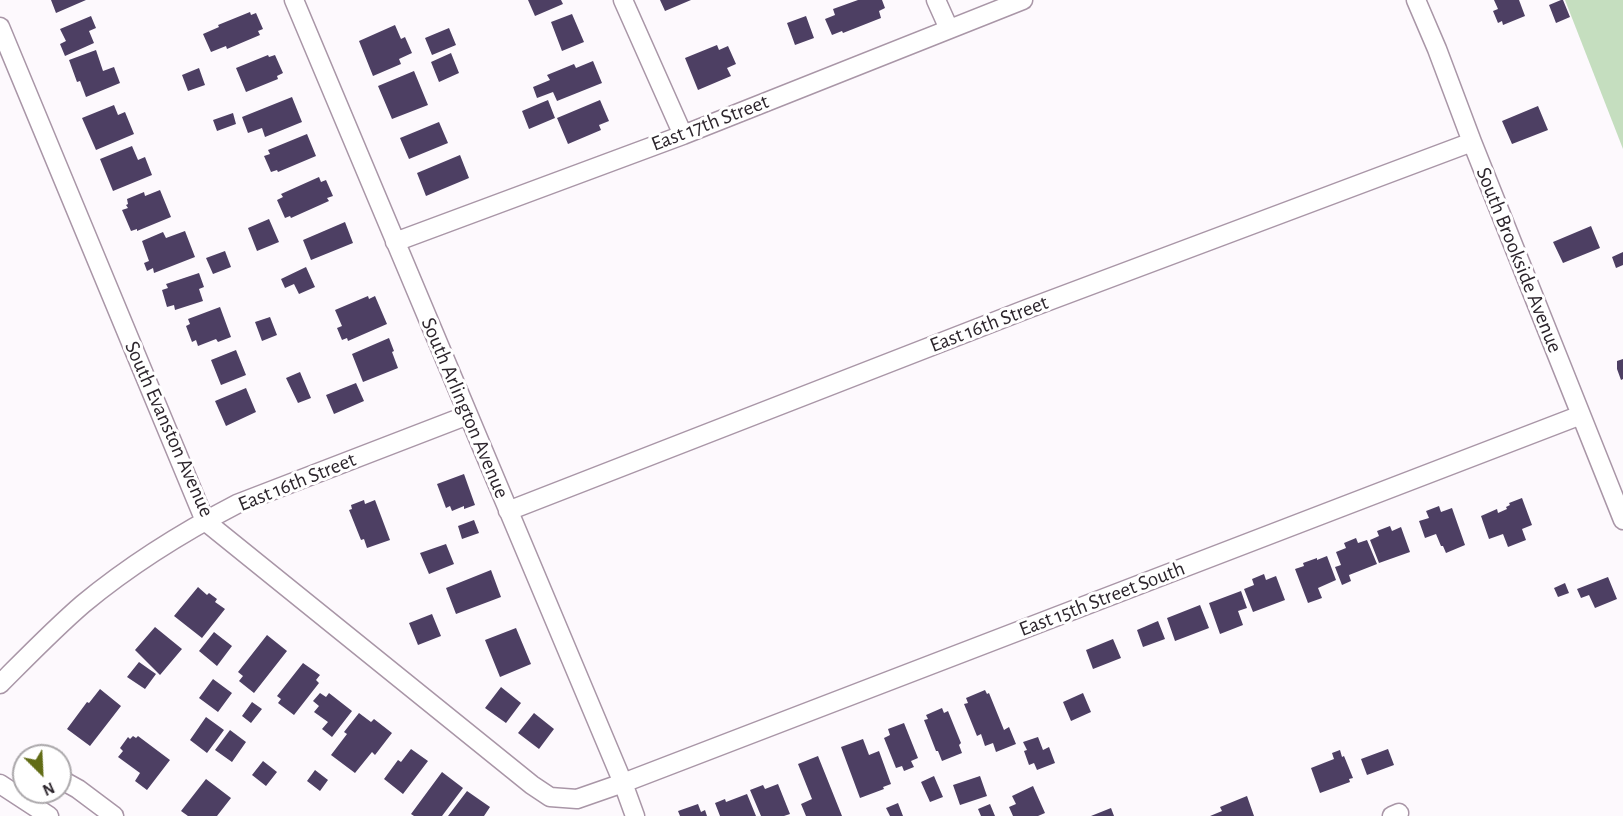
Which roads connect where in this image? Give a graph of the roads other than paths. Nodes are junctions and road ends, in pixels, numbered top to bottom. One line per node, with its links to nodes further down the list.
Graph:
1 (294, 0): 10 (street, South Arlington Avenue)
2 (623, 0): 8 (street)
3 (936, 0): 7 (street)
4 (1023, 0): 7 (street, East 17th Street)
5 (1416, 0): 9 (street, South Brookside Avenue)
6 (0, 27): 15 (street, South Evanston Avenue)
7 (949, 29): 8 (street, East 17th Street)
8 (683, 135): 10 (street, East 17th Street)
9 (1472, 142): 12 (street, South Brookside Avenue); 13 (street, East 16th Street)
10 (395, 242): 11 (street, South Arlington Avenue)
11 (468, 415): 13 (street, South Arlington Avenue); 15 (street, East 16th Street)
12 (1581, 415): 14 (street, South Brookside Avenue); 17 (street, East 15th Street South)
13 (508, 511): 17 (street, South Arlington Avenue)
14 (1623, 520)
15 (205, 521): 16 (street, East 16th Street); 17 (street, South Evanston Avenue)
16 (0, 684)
17 (623, 783): 22 (street, South Arlington Avenue)
18 (72, 786): 21 (street)
19 (34, 804): 20 (street)
20 (49, 816)
21 (114, 816)
22 (635, 816)

